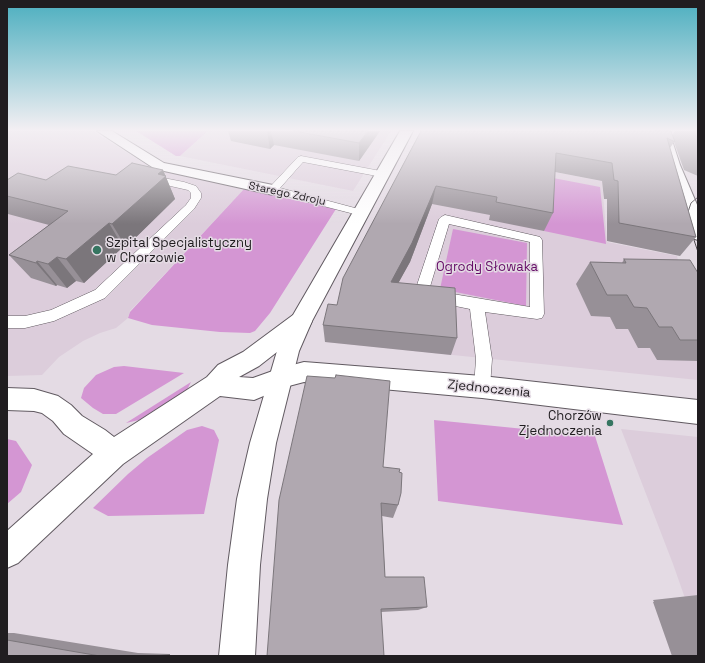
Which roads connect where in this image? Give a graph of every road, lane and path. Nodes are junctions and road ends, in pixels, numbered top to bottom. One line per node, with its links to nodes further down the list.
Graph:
1 (153, 162): 9 (street, Starego Zdroju)
2 (298, 162): 9 (lane)
3 (317, 162): 6 (lane)
4 (389, 162): 6 (street)
5 (673, 162): 7 (street)
6 (382, 174): 11 (street)
7 (678, 176): 10 (street); 10 (street)
8 (142, 177): 15 (lane)
9 (273, 190): 11 (lane, Starego Zdroju)
10 (694, 196): 12 (street)
11 (362, 213): 14 (street)
12 (698, 234)
13 (477, 305): 13 (lane); 18 (lane)
14 (301, 321): 16 (street); 17 (street)
15 (7, 322)
16 (281, 378): 17 (street, Zjednoczenia); 18 (street, Zjednoczenia); 23 (street)
17 (216, 385): 21 (street)
18 (482, 387): 20 (street, Zjednoczenia)
19 (7, 399): 21 (street)
20 (698, 412)
21 (113, 454): 22 (street)
22 (7, 552)
23 (237, 656)

